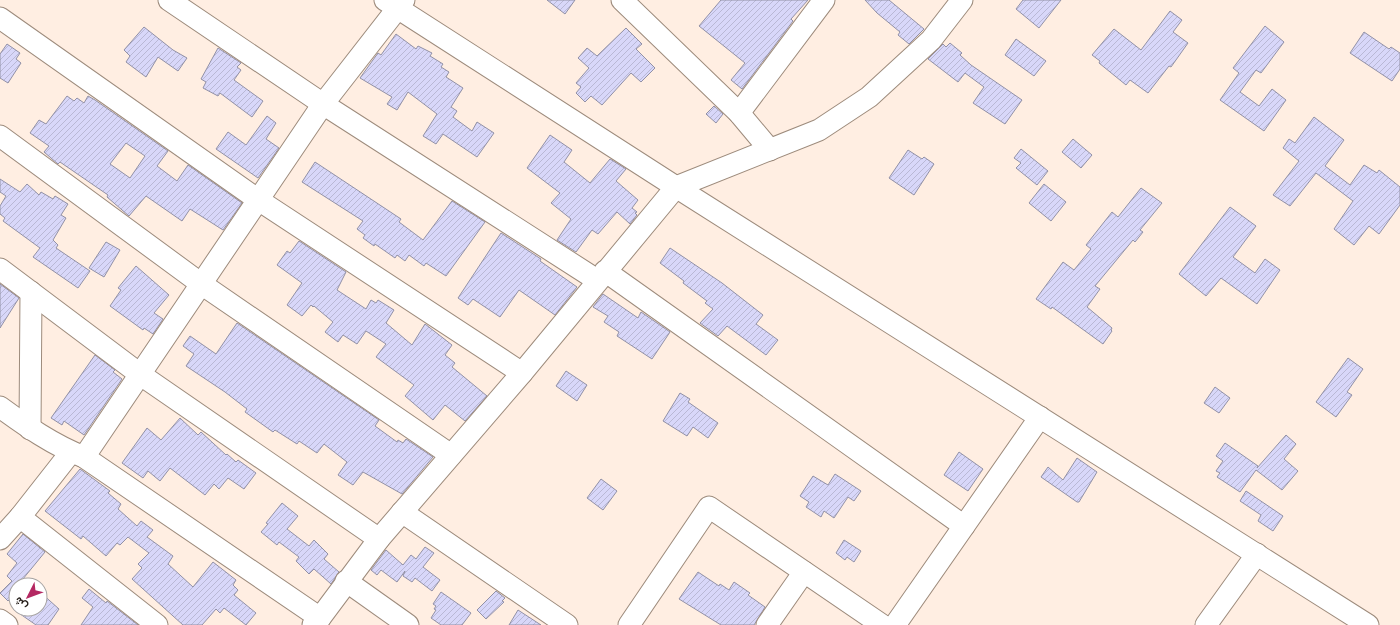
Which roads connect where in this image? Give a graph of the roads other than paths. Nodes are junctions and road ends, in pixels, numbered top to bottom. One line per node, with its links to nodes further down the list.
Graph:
1 (169, 0): 7 (street)
2 (824, 0): 8 (street)
3 (962, 0): 10 (street)
4 (396, 3): 7 (street); 11 (street)
5 (631, 3): 8 (street)
6 (0, 18): 12 (street)
7 (323, 104): 12 (street); 14 (street)
8 (738, 113): 10 (street)
9 (0, 136): 15 (street)
10 (770, 150): 11 (street)
11 (676, 187): 14 (street); 20 (street)
12 (257, 199): 15 (street); 17 (street)
13 (0, 269): 16 (street)
14 (601, 275): 17 (street); 26 (street)
15 (200, 283): 18 (street); 23 (street)
16 (31, 292): 18 (street); 21 (street)
17 (522, 373): 23 (street)
18 (141, 375): 22 (street); 28 (street)
19 (0, 407): 21 (street)
20 (1040, 417): 26 (street); 29 (street)
21 (30, 429): 22 (street)
22 (78, 454): 25 (street); 33 (street)
23 (451, 455): 24 (street)
24 (402, 512): 28 (street); 37 (street)
25 (20, 517): 27 (street); 35 (street)
26 (964, 526): 41 (street)
27 (0, 539)
28 (379, 539): 31 (street)
29 (1257, 554): 42 (street); 43 (street)
30 (804, 572): 38 (street); 39 (street); 40 (street)
31 (346, 581): 33 (street); 36 (street)
32 (0, 620): 34 (street)
33 (317, 622)
34 (7, 625)
35 (157, 625)
36 (408, 625)
37 (567, 625)
38 (629, 625)
39 (767, 625)
40 (882, 625)
41 (896, 625)
42 (1206, 625)
43 (1368, 625)

